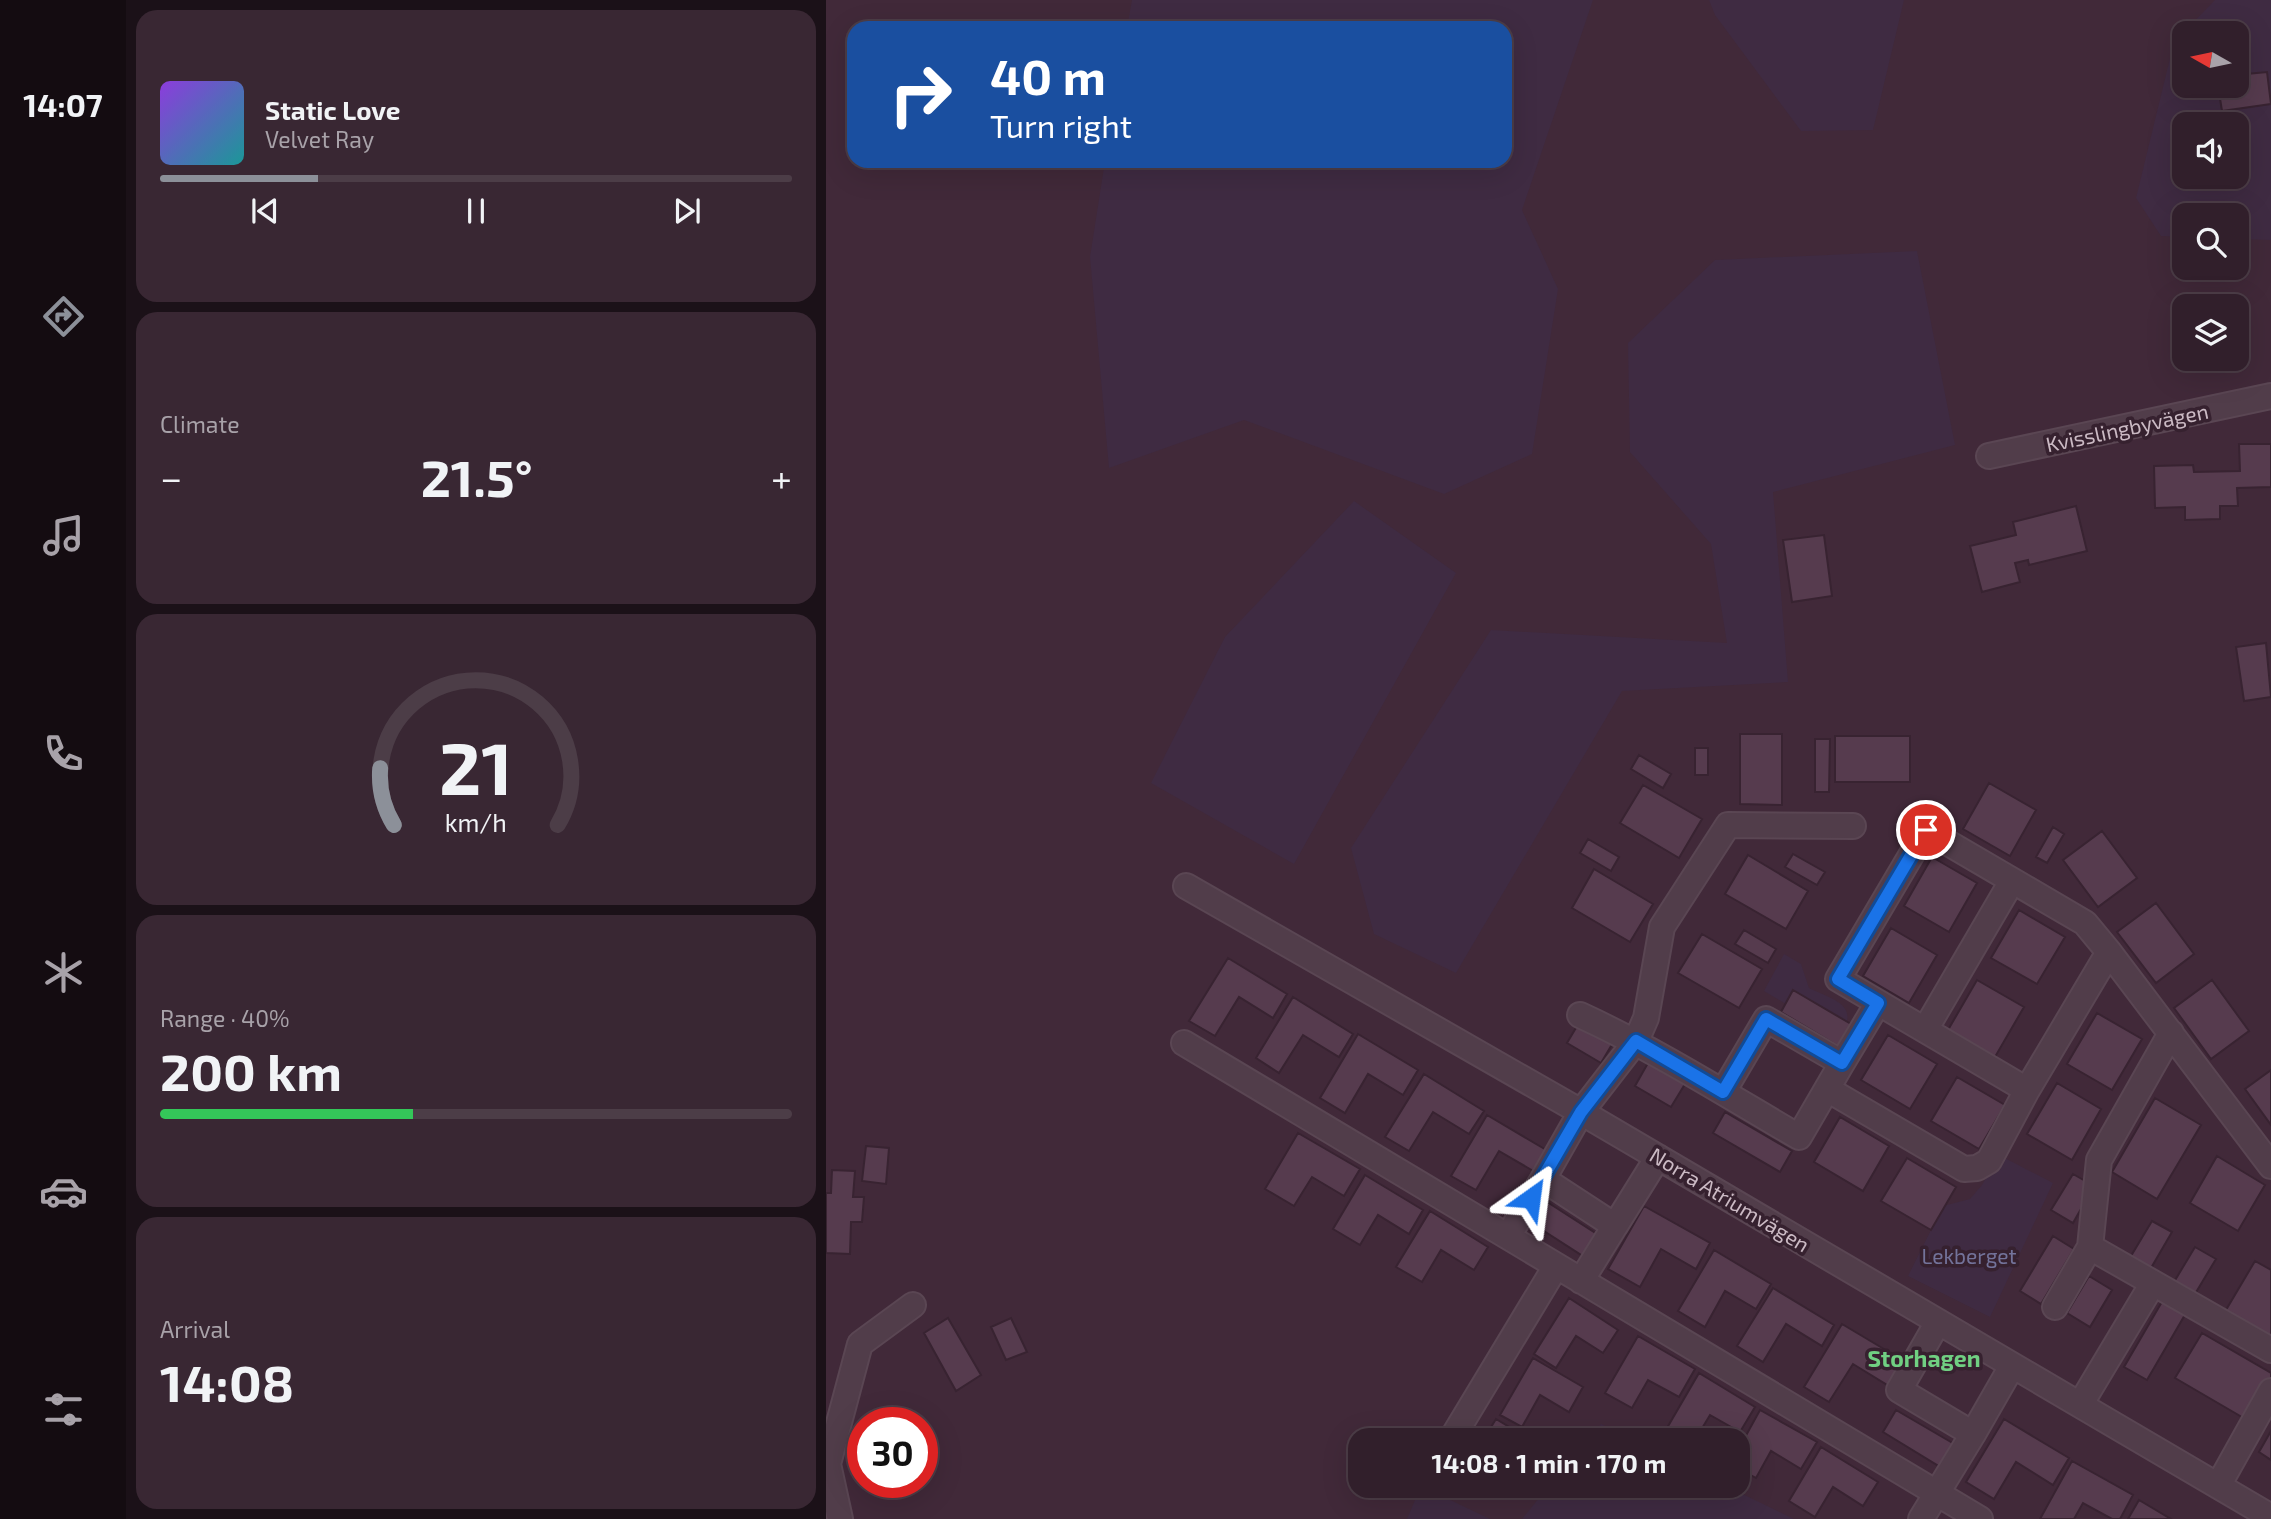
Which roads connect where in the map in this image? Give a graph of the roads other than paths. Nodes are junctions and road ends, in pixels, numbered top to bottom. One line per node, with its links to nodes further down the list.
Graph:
1 (2269, 390): 2 (street, Kvisslingbyvägen)
2 (1989, 456)
3 (1853, 826): 11 (street)
4 (2012, 881): 6 (street); 7 (street); 9 (street)
5 (1186, 886): 17 (street, Norra Atriumvägen)
6 (2109, 952): 10 (street); 15 (street)
7 (1878, 1003): 9 (street); 13 (street)
8 (1580, 1015): 11 (street)
9 (1925, 1030): 15 (street)
10 (2171, 1033): 19 (street); 23 (street)
11 (1636, 1041): 16 (street); 17 (street)
12 (1184, 1043): 22 (street)
13 (1842, 1063): 14 (street); 16 (street)
14 (1827, 1089): 15 (street); 16 (street)
15 (2027, 1090)
16 (1723, 1092)
17 (1581, 1112): 18 (street, Norra Atriumvägen); 20 (street)
18 (1658, 1157): 21 (street); 29 (street, Norra Atriumvägen)
19 (2271, 1167)
20 (1543, 1179): 21 (street); 22 (street)
21 (1618, 1221): 25 (street)
22 (1508, 1236): 24 (street)
23 (2090, 1247): 26 (street); 28 (street)
24 (1556, 1266): 25 (street); 34 (street)
25 (1581, 1280): 37 (street)
26 (2153, 1283): 30 (street); 33 (street)
27 (913, 1306): 39 (street)
28 (2055, 1307)
29 (1938, 1322): 31 (street, Norra Atriumvägen); 35 (street)
30 (2271, 1350)
31 (2012, 1366): 33 (street, Norra Atriumvägen); 35 (street)
32 (2271, 1391): 36 (street)
33 (2080, 1405): 36 (street, Norra Atriumvägen)
34 (1458, 1428)
35 (1973, 1434): 37 (street)
36 (2218, 1486): 38 (street, Norra Atriumvägen)
37 (1937, 1493): 40 (street); 41 (street)
38 (2271, 1517)
39 (840, 1519)
40 (1921, 1519)
41 (1980, 1519)

